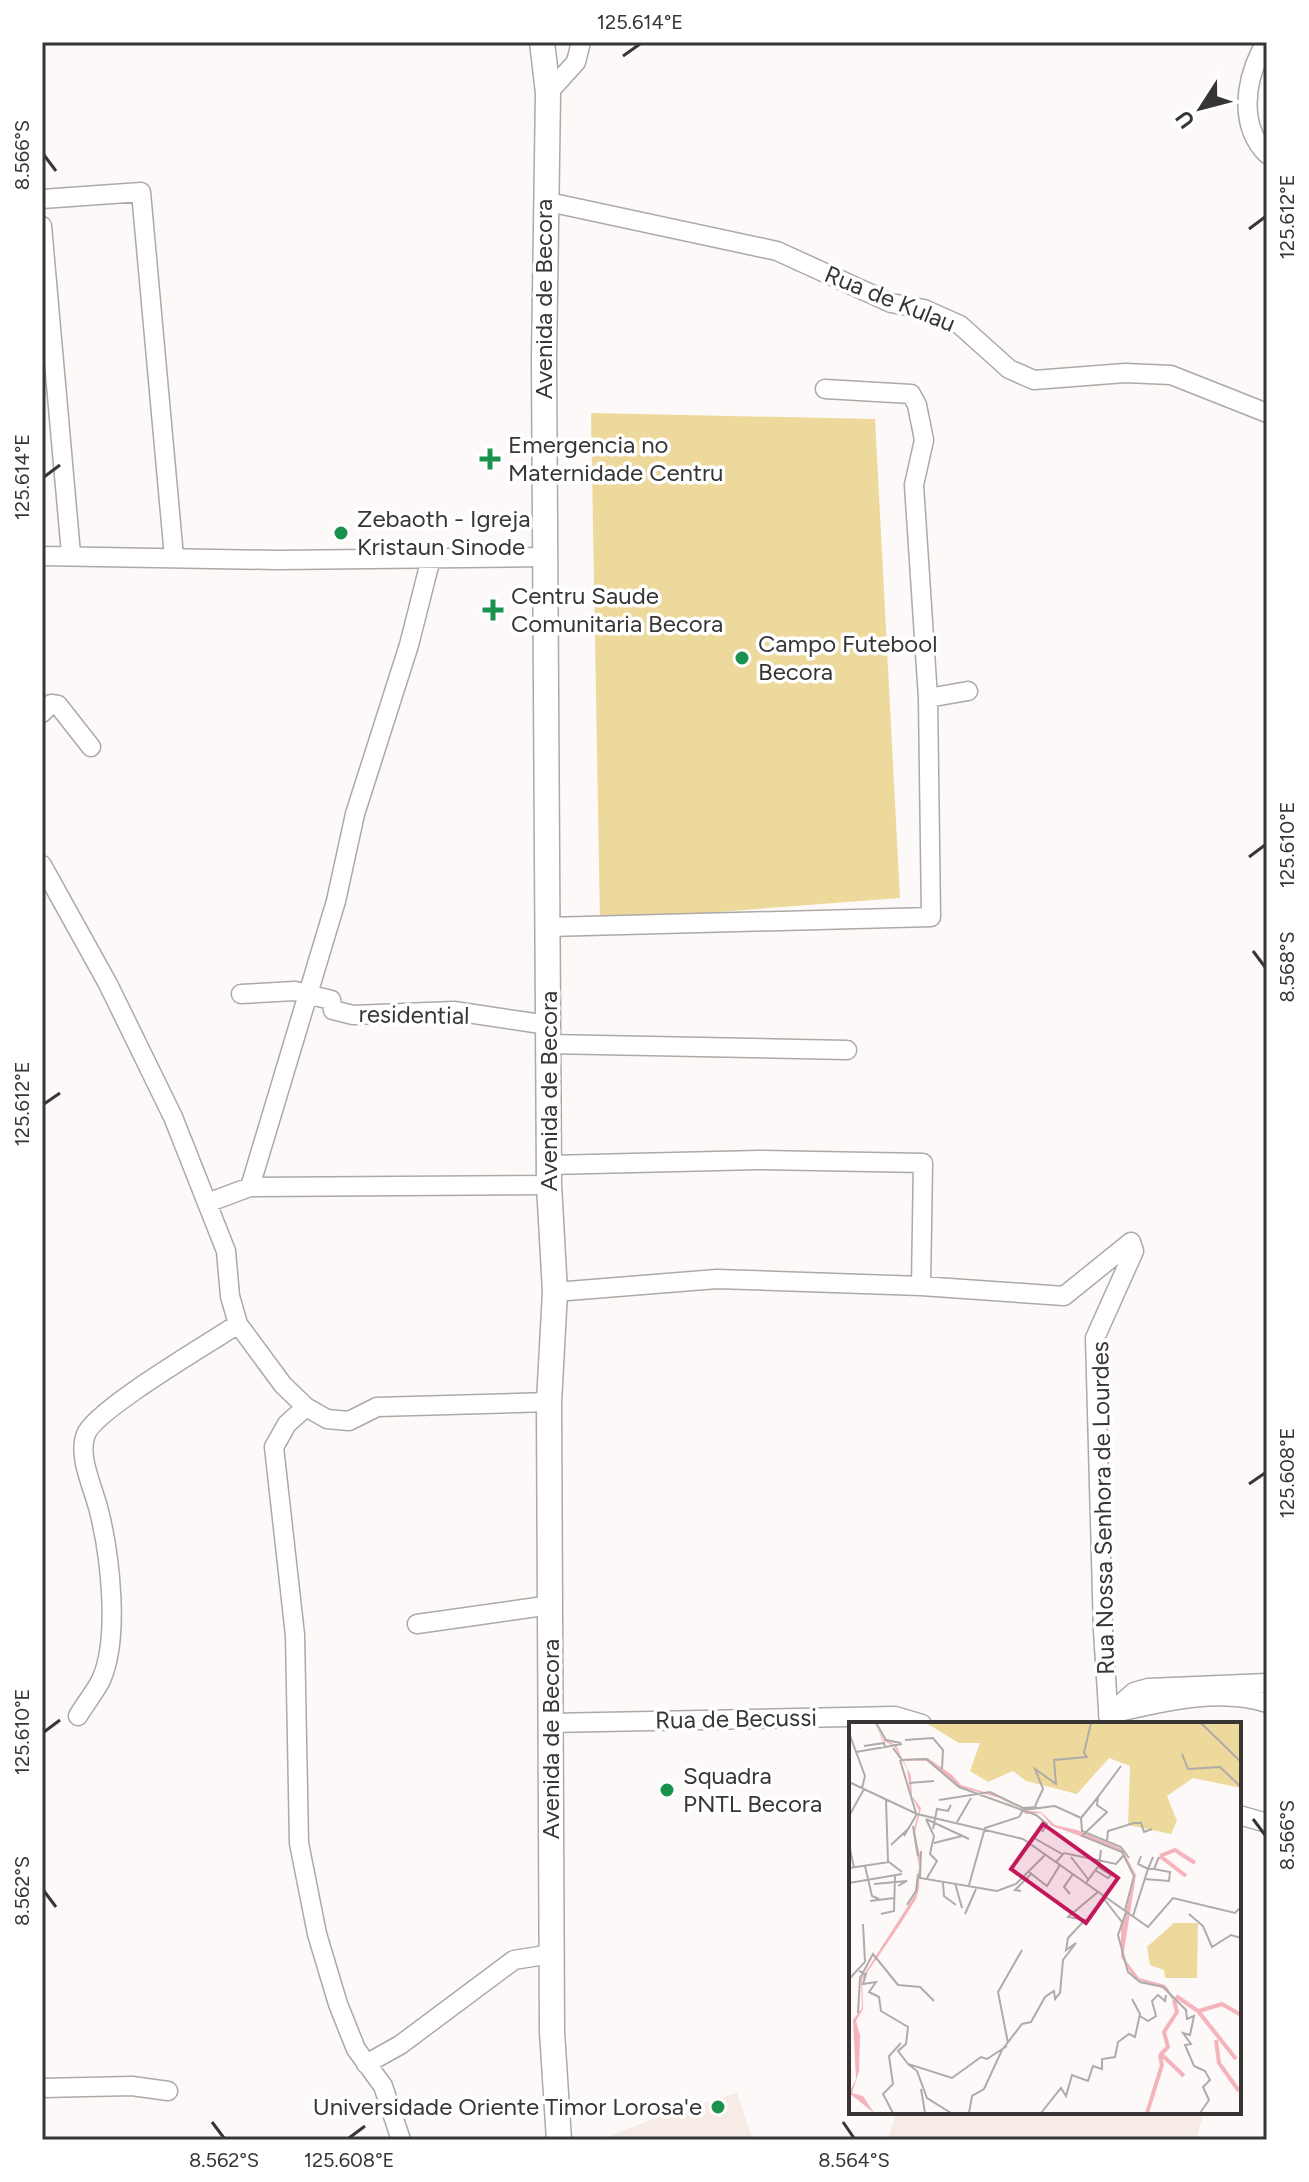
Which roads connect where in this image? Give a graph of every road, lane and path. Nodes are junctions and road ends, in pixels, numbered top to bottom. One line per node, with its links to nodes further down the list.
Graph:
1 (542, 42): 4 (main road, Avenida de Becora)
2 (581, 42): 4 (street)
3 (1267, 49): 5 (street)
4 (548, 93): 7 (main road, Avenida de Becora)
5 (1267, 154)
6 (42, 199): 13 (street)
7 (544, 201): 10 (street, Rua de Kulau); 14 (main road, Avenida de Becora)
8 (42, 226): 11 (street)
9 (825, 389): 17 (street)
10 (1267, 413)
11 (71, 554): 12 (street); 13 (street)
12 (42, 556)
13 (174, 557): 15 (street)
14 (545, 557): 15 (street); 21 (main road, Avenida de Becora)
15 (431, 558): 23 (street)
16 (968, 691): 17 (street)
17 (928, 698): 21 (street)
18 (42, 713): 19 (street)
19 (91, 747)
20 (44, 873): 28 (street)
21 (548, 927): 24 (main road, Avenida de Becora)
22 (241, 994): 23 (street, residential)
23 (308, 994): 24 (street, residential); 27 (street)
24 (548, 1034): 25 (street, residential); 26 (main road, Avenida de Becora)
25 (847, 1050)
26 (549, 1175): 27 (street); 29 (street); 30 (main road, Avenida de Becora)
27 (250, 1187): 28 (street)
28 (207, 1203): 31 (street)
29 (921, 1286): 30 (street); 39 (street, Rua Nossa Senhora de Lourdes)
30 (555, 1292): 32 (main road, Avenida de Becora)
31 (238, 1324): 33 (street); 38 (street)
32 (549, 1402): 33 (street); 34 (main road, Avenida de Becora)
33 (306, 1407): 45 (street)
34 (551, 1605): 35 (street); 41 (main road, Avenida de Becora)
35 (417, 1624)
36 (1267, 1683): 39 (street)
37 (1267, 1703): 39 (street)
38 (78, 1716)
39 (1108, 1720)
40 (915, 1722): 41 (street, Rua de Becussi)
41 (550, 1723): 44 (main road, Avenida de Becora)
42 (1241, 1816): 43 (street)
43 (1267, 1823)
44 (551, 1954): 45 (street); 49 (main road, Avenida de Becora)
45 (366, 2064): 48 (street)
46 (42, 2088): 47 (street)
47 (168, 2091)
48 (401, 2140)
49 (559, 2140)

